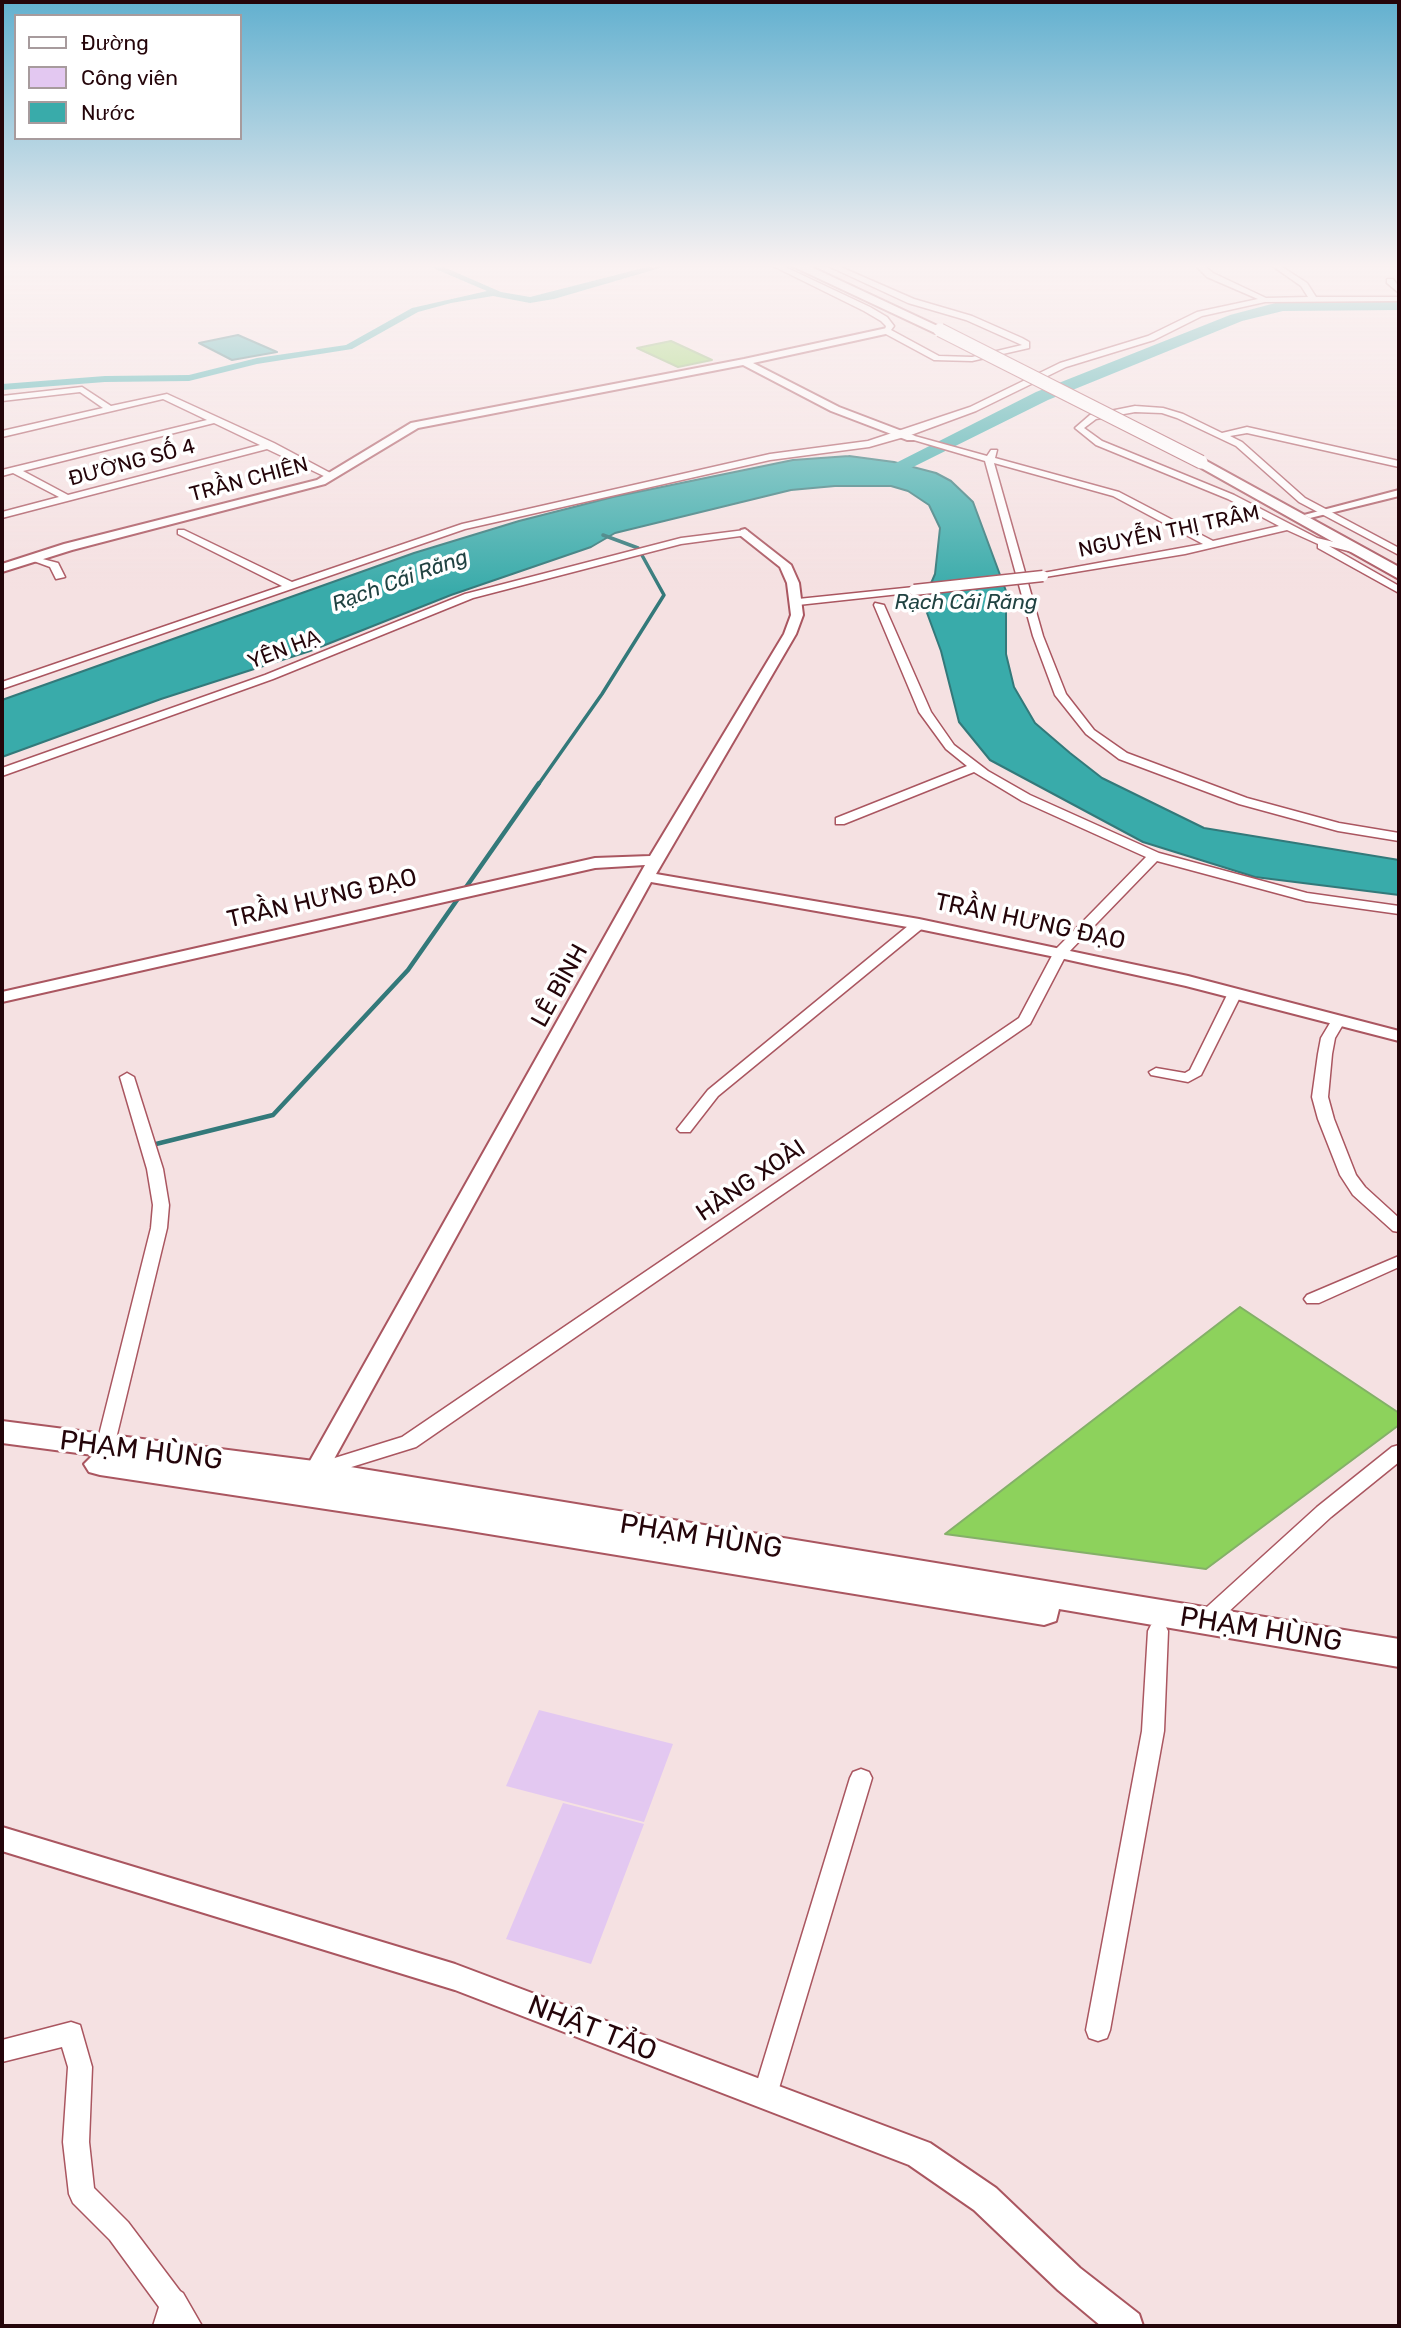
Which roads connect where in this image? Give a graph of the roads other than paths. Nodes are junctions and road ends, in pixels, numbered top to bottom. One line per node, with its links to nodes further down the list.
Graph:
1 (683, 374): 18 (street, TRẦN CHIÊN)
2 (767, 374): 10 (street)
3 (1035, 374): 13 (highway, bridge)
4 (1045, 374): 10 (street)
5 (2, 398): 6 (street)
6 (110, 408): 7 (street); 8 (street)
7 (216, 420): 11 (street); 16 (street)
8 (2, 434)
9 (1223, 435): 15 (street); 22 (street); 25 (street)
10 (906, 436): 12 (street); 37 (street)
11 (271, 446): 18 (street); 21 (street, ĐƯỜNG SỐ 4)
12 (988, 457): 29 (street); 45 (street)
13 (1208, 460): 20 (highway); 24 (highway)
14 (2, 462): 16 (street)
15 (1399, 464)
16 (15, 470): 17 (street); 21 (street)
17 (2, 473)
18 (331, 476): 32 (street, TRẦN CHIÊN)
19 (1399, 493): 24 (street)
20 (1277, 496): 22 (street); 24 (highway)
21 (67, 498): 23 (street, ĐƯỜNG SỐ 4)
22 (1302, 500): 24 (street)
23 (2, 515)
24 (1313, 516): 25 (street, NGUYỄN THỊ TRÂM); 30 (highway); 31 (street); 33 (highway)
25 (1287, 527): 28 (street); 29 (street, NGUYỄN THỊ TRÂM)
26 (181, 532): 37 (street)
27 (745, 533): 39 (street); 43 (street, YÊN HẠ)
28 (1314, 540): 30 (street); 38 (street)
29 (1213, 545): 39 (street, NGUYỄN THỊ TRÂM, bridge)
30 (1352, 550): 35 (highway)
31 (1399, 551)
32 (34, 558): 34 (street, TRẦN CHIÊN); 36 (street)
33 (1399, 565)
34 (2, 568)
35 (1399, 574)
36 (60, 577)
37 (289, 585): 41 (street)
38 (1399, 590)
39 (797, 602): 47 (street, LÊ BÌNH)
40 (879, 605): 42 (street)
41 (2, 686)
42 (976, 767): 44 (street); 46 (street)
43 (2, 772)
44 (840, 821)
45 (1399, 837)
46 (1154, 856): 48 (street); 50 (street, HÀNG XOÀI)
47 (651, 868): 49 (street, TRẦN HƯNG ĐẠO); 52 (street, TRẦN HƯNG ĐẠO); 65 (street, LÊ BÌNH)
48 (1399, 909)
49 (919, 924): 50 (street, TRẦN HƯNG ĐẠO); 57 (street)
50 (1060, 953): 51 (street, TRẦN HƯNG ĐẠO); 65 (street, HÀNG XOÀI)
51 (1235, 993): 53 (street, TRẦN HƯNG ĐẠO); 55 (street)
52 (2, 997)
53 (1338, 1021): 54 (street, TRẦN HƯNG ĐẠO); 58 (street)
54 (1399, 1036)
55 (1156, 1072)
56 (127, 1077): 62 (street)
57 (685, 1129)
58 (1399, 1227)
59 (1399, 1261): 60 (street)
60 (1313, 1298)
61 (2, 1432): 62 (highway, PHẠM HÙNG)
62 (106, 1447): 65 (highway, PHẠM HÙNG)
63 (2, 1449): 65 (highway, PHẠM HÙNG)
64 (1399, 1452): 67 (street)
65 (309, 1483): 66 (highway, PHẠM HÙNG)
66 (1100, 1612): 67 (highway, PHẠM HÙNG); 68 (highway, PHẠM HÙNG)
67 (1205, 1621): 69 (highway, PHẠM HÙNG)
68 (1158, 1631): 70 (highway, PHẠM HÙNG); 73 (street)
69 (1399, 1653)
70 (1399, 1669)
71 (861, 1778): 75 (street)
72 (2, 1839): 75 (street, NHẬT TẢO)
73 (1098, 2030)
74 (2, 2051): 76 (street)
75 (765, 2095): 78 (street, NHẬT TẢO)
76 (170, 2314): 77 (street)
77 (189, 2326)
78 (1126, 2326)

